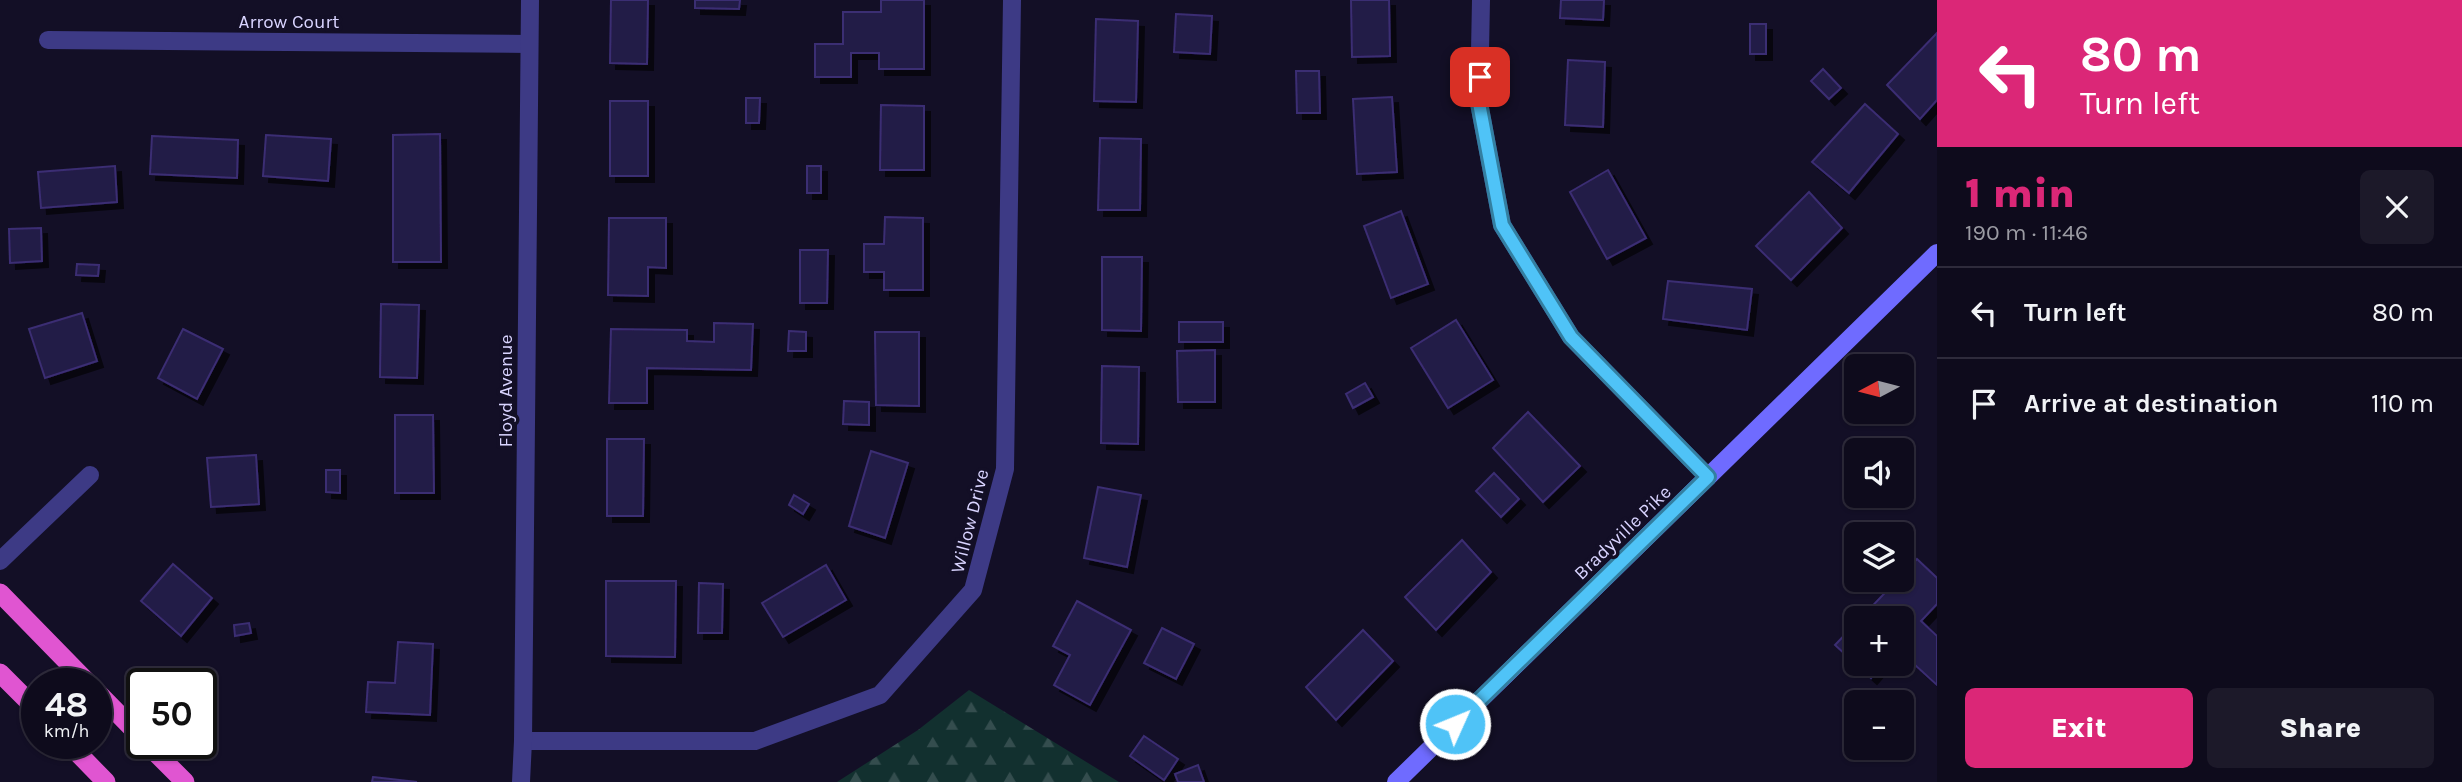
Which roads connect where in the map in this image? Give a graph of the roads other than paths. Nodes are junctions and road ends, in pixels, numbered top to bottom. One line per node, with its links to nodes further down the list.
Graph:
1 (530, 0): 5 (street, Floyd Avenue)
2 (1012, 0): 16 (street, Willow Drive)
3 (1481, 0): 8 (street)
4 (48, 40): 5 (street, Arrow Court)
5 (529, 44): 16 (street, Floyd Avenue)
6 (1937, 253): 8 (main road, Bradyville Pike)
7 (90, 475): 9 (street)
8 (1708, 477): 22 (main road, Bradyville Pike)
9 (0, 561)
10 (0, 593): 11 (highway)
11 (73, 668)
12 (0, 673): 13 (highway)
13 (21, 694)
14 (112, 707): 15 (highway)
15 (126, 722)
16 (523, 741): 21 (street, Floyd Avenue)
17 (84, 759): 19 (highway)
18 (163, 759): 20 (highway)
19 (106, 782)
20 (185, 782)
21 (520, 782)
22 (1396, 782)

